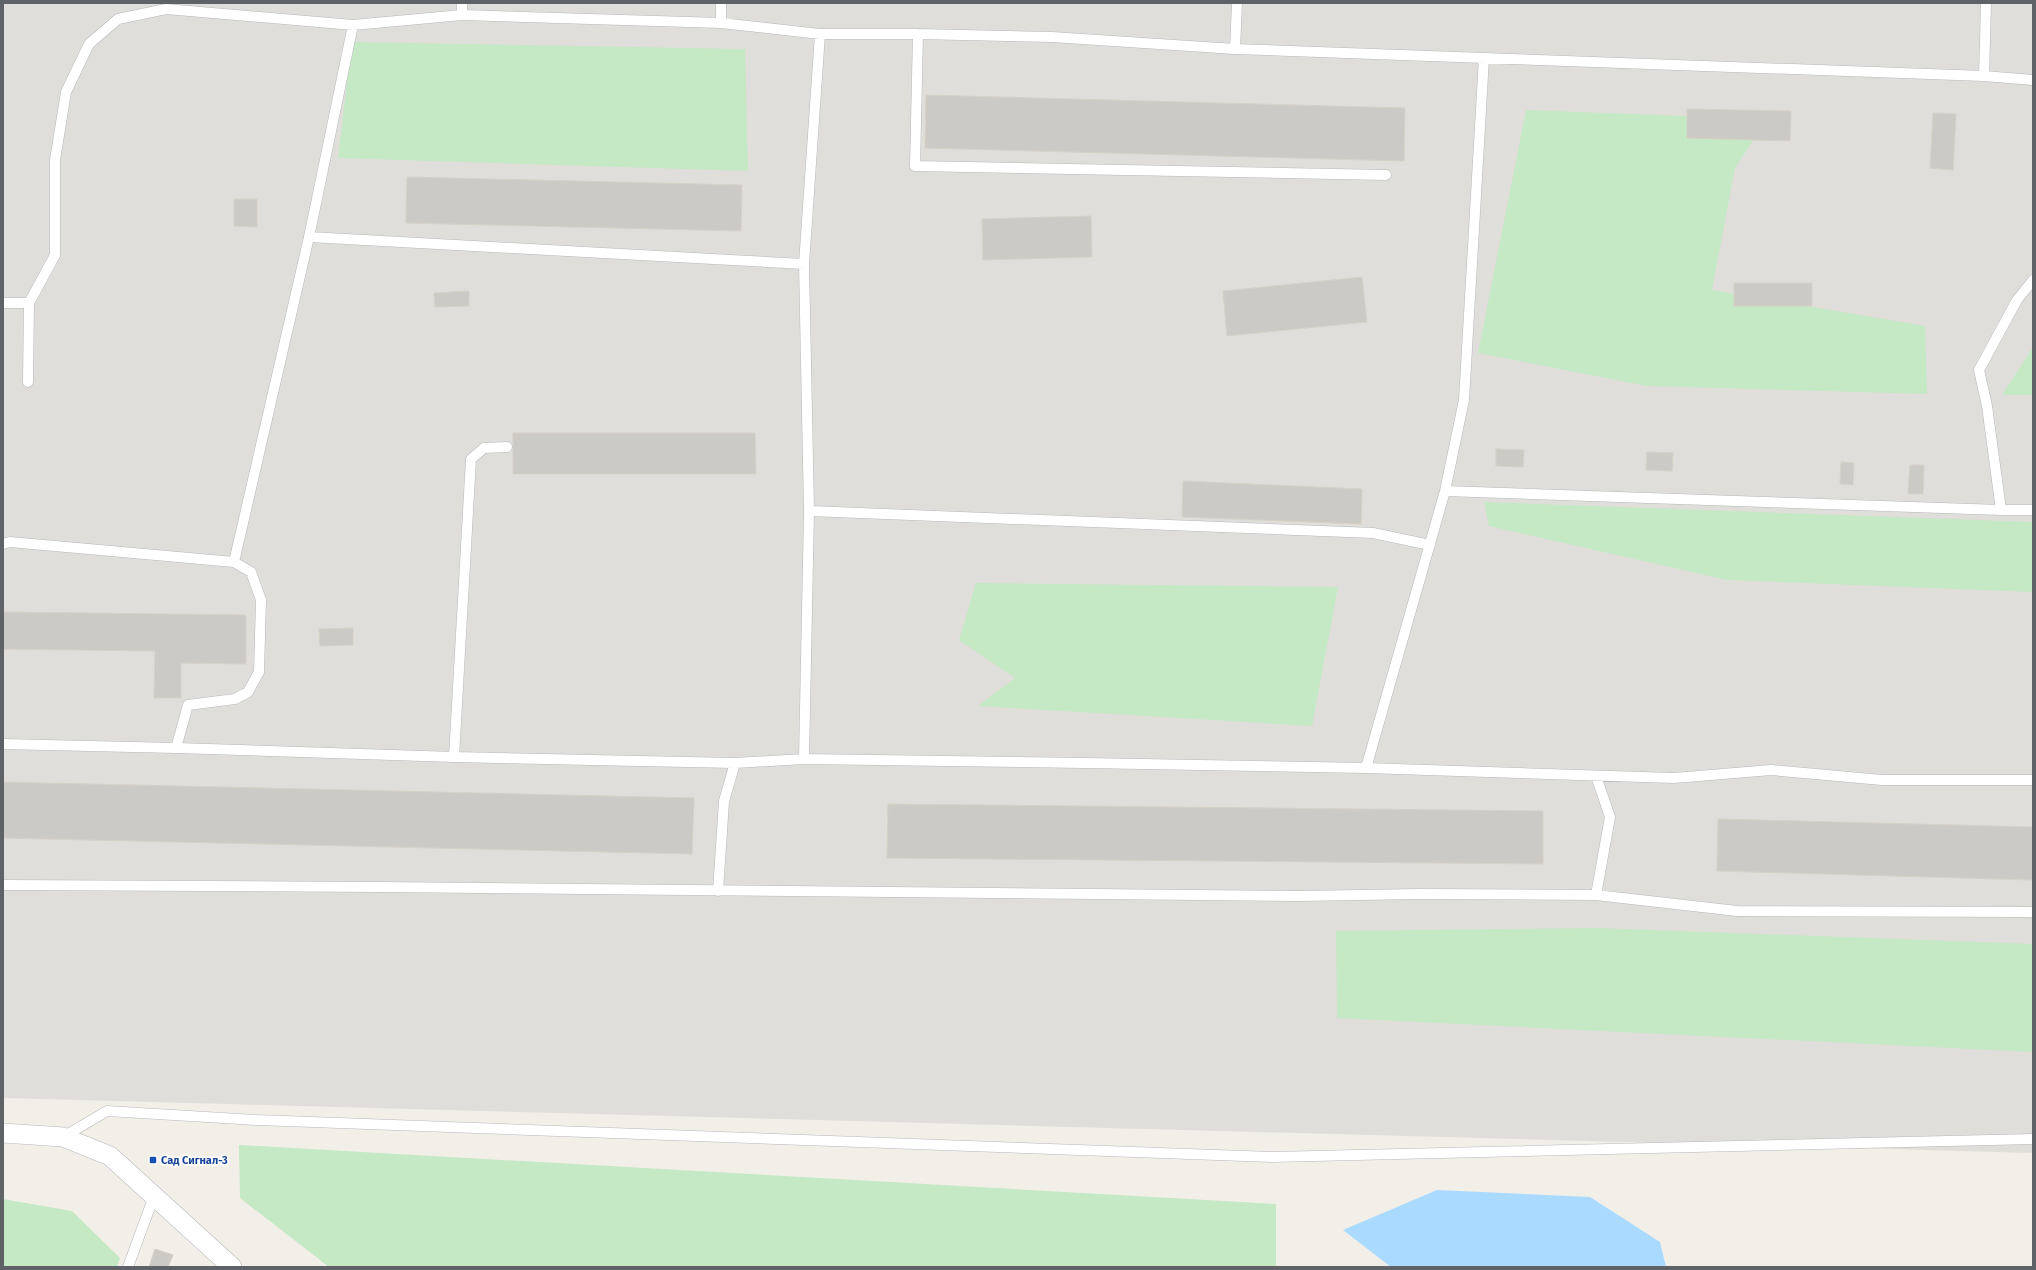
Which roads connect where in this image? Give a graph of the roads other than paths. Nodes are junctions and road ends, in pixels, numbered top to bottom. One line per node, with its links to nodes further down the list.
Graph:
1 (462, 3): 5 (lane)
2 (722, 3): 6 (lane)
3 (1237, 3): 10 (lane)
4 (1986, 3): 12 (lane)
5 (462, 15): 6 (lane); 7 (lane)
6 (721, 23): 8 (lane)
7 (353, 25): 15 (lane); 19 (lane)
8 (820, 34): 9 (lane); 16 (lane)
9 (918, 34): 10 (lane); 14 (lane)
10 (1235, 49): 11 (lane)
11 (1484, 58): 12 (lane); 22 (lane)
12 (1984, 76): 13 (lane)
13 (2033, 80)
14 (1386, 175)
15 (309, 237): 16 (lane); 28 (lane)
16 (804, 264): 25 (lane)
17 (2033, 280): 23 (lane)
18 (3, 303): 19 (lane)
19 (29, 303): 20 (lane)
20 (28, 382)
21 (507, 447): 31 (lane)
22 (1445, 491): 23 (lane); 27 (lane)
23 (2002, 510): 24 (lane)
24 (2033, 510)
25 (809, 511): 27 (lane); 32 (lane)
26 (3, 544): 28 (lane)
27 (1430, 546): 34 (lane)
28 (234, 562): 30 (lane)
29 (3, 744): 30 (lane)
30 (176, 748): 31 (lane)
31 (454, 758): 33 (lane)
32 (804, 759): 33 (lane); 34 (lane)
33 (734, 763): 38 (lane)
34 (1366, 768): 35 (lane)
35 (1596, 776): 36 (lane); 39 (lane)
36 (2033, 780)
37 (3, 885): 38 (lane)
38 (718, 891): 39 (lane)
39 (1596, 895): 40 (lane)
40 (2033, 912)
41 (3, 1133): 42 (street)
42 (63, 1137): 43 (lane); 44 (street)
43 (2033, 1140)
44 (154, 1196): 45 (lane); 46 (street)
45 (128, 1267)
46 (232, 1267)

